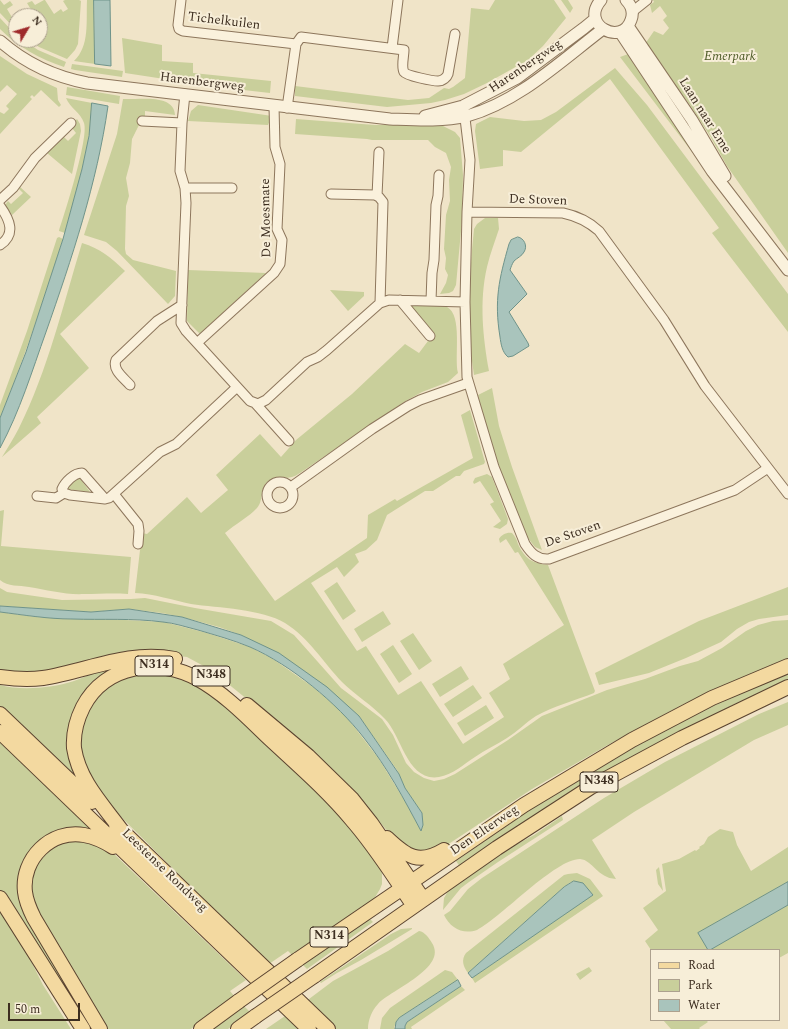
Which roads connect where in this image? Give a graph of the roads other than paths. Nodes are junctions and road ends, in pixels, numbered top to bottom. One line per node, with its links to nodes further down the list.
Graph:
1 (181, 0): 12 (street, Tichelkuilen)
2 (398, 0): 13 (street)
3 (601, 0): 7 (street)
4 (626, 0): 6 (street)
5 (647, 0): 6 (street)
6 (632, 12): 9 (street)
7 (596, 18): 8 (street); 17 (street, Harenbergweg)
8 (603, 29): 9 (street); 17 (street, Harenbergweg)
9 (624, 29): 31 (street, Laan naar Eme)
10 (455, 34): 13 (street)
11 (0, 42): 14 (street, Harenbergweg)
12 (296, 44): 13 (street, Tichelkuilen); 16 (street)
13 (392, 48)
14 (185, 94): 15 (street, Harenbergweg); 19 (street)
15 (274, 106): 16 (street, Harenbergweg); 38 (street, De Moesmate)
16 (287, 108): 17 (street, Harenbergweg)
17 (464, 111): 29 (street, De Stoven)
18 (142, 121): 19 (street)
19 (182, 123): 23 (street)
20 (71, 124): 27 (street)
21 (379, 152): 26 (street)
22 (439, 175): 33 (street)
23 (184, 188): 24 (street); 36 (street)
24 (232, 188)
25 (331, 194): 26 (street)
26 (377, 196): 35 (street)
27 (0, 200)
28 (0, 206): 30 (street)
29 (467, 212): 34 (street, De Stoven); 44 (street, De Stoven)
30 (0, 245)
31 (788, 270)
32 (400, 300): 33 (street); 35 (street); 37 (street)
33 (431, 301): 34 (street)
34 (465, 302): 39 (street, De Stoven)
35 (380, 303): 42 (street)
36 (182, 305): 38 (street); 40 (street)
37 (430, 336)
38 (197, 344): 41 (street)
39 (468, 383): 44 (street, De Stoven); 45 (street)
40 (130, 385)
41 (238, 387): 42 (street); 49 (street)
42 (255, 403): 43 (street)
43 (289, 441)
44 (768, 468): 47 (street, De Stoven)
45 (291, 487)
46 (64, 493): 48 (street); 49 (street); 49 (street)
47 (788, 494)
48 (37, 496)
49 (110, 496): 50 (street)
50 (138, 544)
51 (788, 666): 56 (main road, Den Elterweg / N348)
52 (0, 677): 57 (main road, N348)
53 (788, 687): 63 (main road, Den Elterweg / N348)
54 (0, 714): 58 (main road, Leestense Rondweg)
55 (0, 732): 60 (main road, Leestense Rondweg)
56 (632, 740): 57 (main road, N348); 61 (main road, Den Elterweg / N348)
57 (372, 822): 61 (main road, N348)
58 (122, 831): 59 (main road, N314); 70 (main road, Leestense Rondweg / N314)
59 (377, 852): 61 (main road, N314); 64 (main road, N314)
60 (137, 864): 66 (main road); 69 (main road, Leestense Rondweg)
61 (406, 885): 63 (main road, N348); 64 (main road, Den Elterweg / N348)
62 (0, 898): 65 (main road)
63 (418, 903): 68 (main road, Den Elterweg / N348, bridge)
64 (361, 915): 67 (main road, Den Elterweg / N314, bridge)
65 (83, 1029)
66 (100, 1029)
67 (201, 1029)
68 (238, 1029)
69 (309, 1029)
70 (328, 1029)

